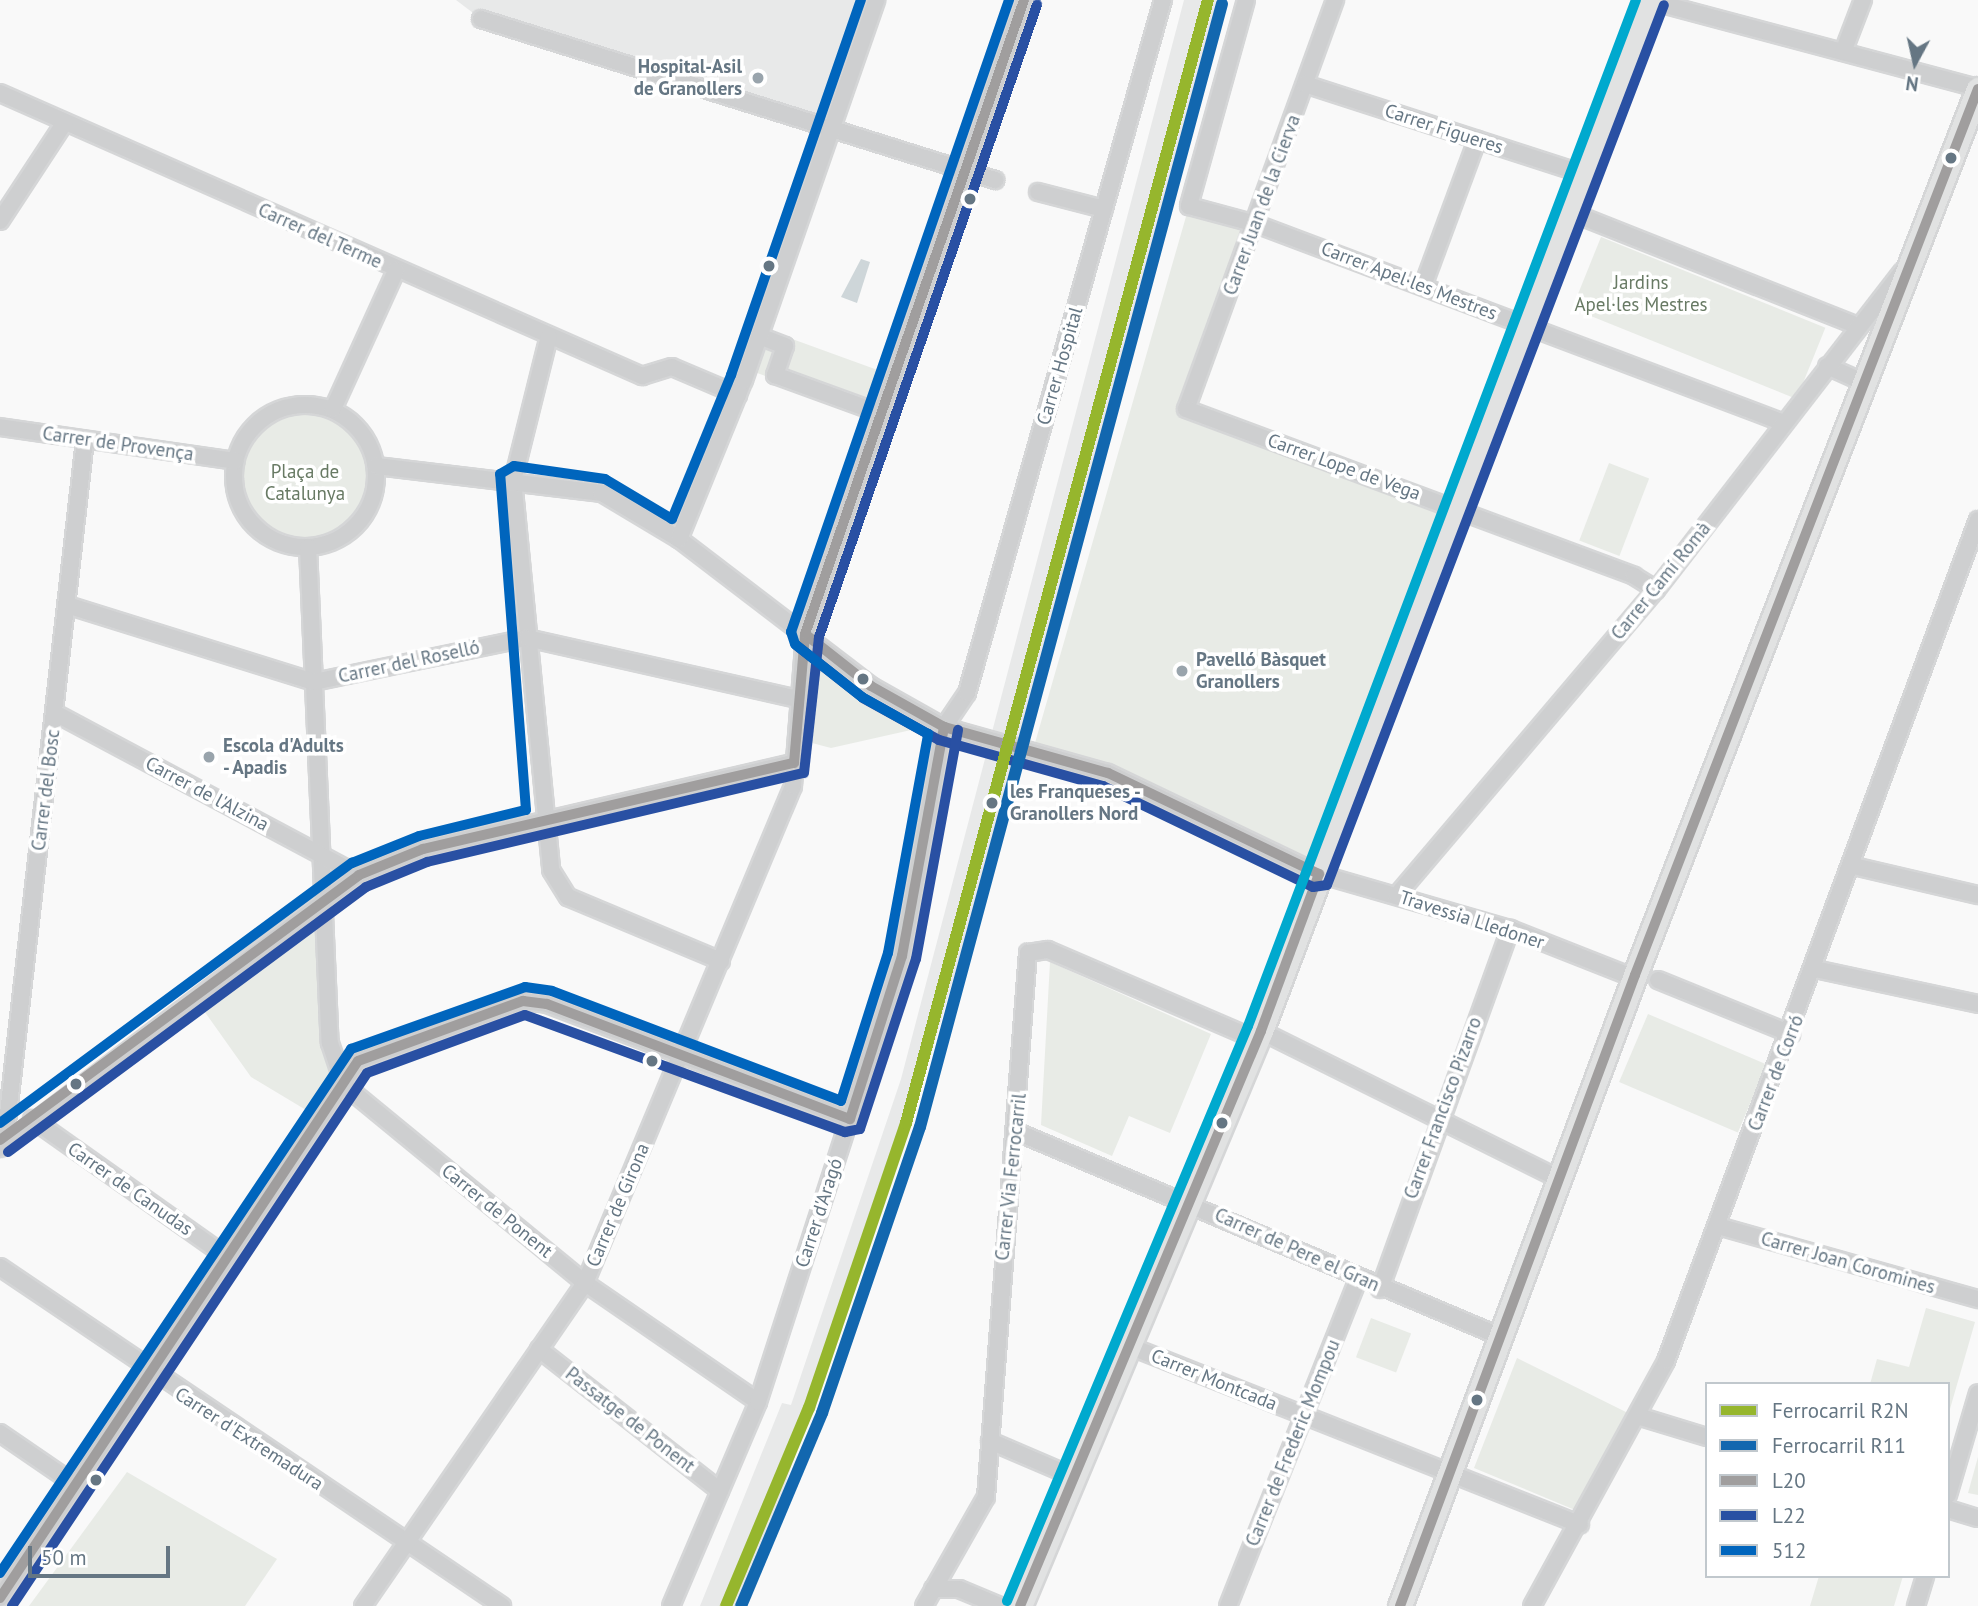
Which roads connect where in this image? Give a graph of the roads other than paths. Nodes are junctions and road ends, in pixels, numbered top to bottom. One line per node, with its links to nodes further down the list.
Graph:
1 (876, 0): 14 (street)
2 (1024, 0): 16 (street, Carrer de Girona)
3 (1163, 0): 20 (street, Carrer Hospital)
4 (1246, 0): 23 (street, Carrer Apel·les Mestres)
5 (1335, 0): 10 (street, Carrer Juan de la Cierva)
6 (1649, 0): 9 (street); 17 (street)
7 (1863, 0): 9 (street)
8 (481, 19): 14 (street)
9 (1843, 52): 11 (street)
10 (1305, 84): 15 (street, Carrer Figueres); 23 (street, Carrer Juan de la Cierva)
11 (1978, 88): 24 (street)
12 (0, 93): 13 (street, Carrer del Terme)
13 (65, 122): 22 (street); 25 (street, Carrer del Terme)
14 (831, 130): 16 (street); 30 (street)
15 (1477, 140): 17 (street, Carrer Figueres); 26 (street)
16 (964, 172): 18 (street); 36 (street, Carrer de Girona)
17 (1584, 174): 21 (street)
18 (995, 180)
19 (1038, 192): 20 (street)
20 (1104, 209): 54 (street, Carrer Hospital)
21 (1570, 212): 27 (street); 28 (street)
22 (0, 221)
23 (1256, 224): 26 (street, Carrer Apel·les Mestres); 35 (street, Carrer Juan de la Cierva)
24 (1914, 257): 28 (street, Carrer Camí Romà); 32 (street)
25 (396, 271): 29 (street, Carrer del Terme); 34 (street)
26 (1423, 286): 27 (street, Carrer Apel·les Mestres)
27 (1527, 326): 37 (street, Carrer Apel·les Mestres); 43 (street)
28 (1858, 326): 31 (street, Carrer Camí Romà)
29 (549, 336): 33 (street, Carrer del Terme); 42 (street)
30 (759, 336): 33 (street); 36 (street)
31 (1827, 366): 32 (street); 37 (street, Carrer Camí Romà)
32 (1865, 383): 79 (street)
33 (738, 395): 45 (street)
34 (333, 409): 40 (street); 41 (street)
35 (1186, 409): 43 (street, Carrer Lope de Vega)
36 (882, 414): 49 (street, Carrer de Girona)
37 (1784, 423): 47 (street, Carrer Camí Romà)
38 (0, 427): 39 (street, Carrer de Provença)
39 (85, 440): 40 (street, Carrer de Provença); 48 (street, Carrer del Bosc)
40 (236, 461): 46 (street)
41 (376, 466): 42 (street); 46 (street)
42 (513, 480): 45 (street); 50 (street)
43 (1457, 509): 47 (street, Carrer Lope de Vega); 59 (street)
44 (1978, 520): 58 (street, Carrer de Corró)
45 (679, 539): 49 (street)
46 (308, 547): 51 (street)
47 (1656, 590): 61 (street, Carrer Camí Romà)
48 (67, 606): 51 (street, Carrer del Roselló); 53 (street, Carrer del Bosc)
49 (805, 634): 52 (street, Carrer de Girona); 54 (street)
50 (527, 638): 51 (street, Carrer del Roselló); 52 (street, Carrer del Roselló); 56 (street)
51 (314, 682): 57 (street)
52 (797, 699): 55 (street, Carrer de Girona)
53 (55, 713): 57 (street, Carrer de l'Alzina); 78 (street, Carrer del Bosc)
54 (944, 726): 59 (street); 75 (street, Carrer d'Aragó)
55 (794, 763): 56 (street); 65 (street, Carrer de Girona)
56 (541, 821): 60 (street); 65 (street)
57 (323, 856): 60 (street, Carrer de l'Alzina); 63 (street)
58 (1854, 866): 62 (street); 66 (street, Carrer de Corró)
59 (1319, 874): 61 (street, Travessia Lledoner); 71 (street)
60 (359, 875): 63 (street)
61 (1397, 895): 64 (street, Travessia Lledoner)
62 (1978, 895)
63 (323, 902): 73 (street); 76 (street)
64 (1510, 929): 67 (street, Travessia Lledoner); 74 (street, Carrer Francisco Pizarro)
65 (721, 961): 72 (street, Carrer de Girona)
66 (1815, 969): 69 (street); 70 (street, Carrer de Corró)
67 (1624, 974)
68 (1658, 980): 70 (street)
69 (1978, 1004)
70 (1791, 1034): 81 (street, Carrer de Corró)
71 (1259, 1036): 74 (street); 77 (street, Carrer Via Ferrocarril); 80 (street)
72 (681, 1055): 73 (street); 75 (street); 85 (street, Carrer de Girona)
73 (344, 1086): 82 (street); 85 (street, Carrer de Ponent)
74 (1439, 1116): 79 (street); 86 (street, Carrer Francisco Pizarro)
75 (850, 1118): 93 (street, Carrer d'Aragó)
76 (32, 1119): 78 (street); 82 (street, Carrer de Canudas)
77 (1017, 1132): 80 (street, Carrer de Pere el Gran); 98 (street, Carrer Via Ferrocarril)
78 (2, 1143)
79 (1561, 1180): 88 (street)
80 (1189, 1201): 84 (street, Carrer de Pere el Gran); 89 (street)
81 (1718, 1226): 87 (street, Carrer Joan Coromines); 95 (street, Carrer de Corró)
82 (228, 1258): 91 (street)
83 (0, 1267): 91 (street, Carrer d'Extremadura)
84 (1358, 1279): 86 (street, Carrer de Pere el Gran); 94 (street, Carrer de Frederic Mompou)
85 (585, 1283): 90 (street, Carrer de Girona); 93 (street, Carrer de Ponent)
86 (1380, 1289): 88 (street, Carrer de Pere el Gran)
87 (1978, 1299)
88 (1499, 1336): 99 (street)
89 (1129, 1346): 94 (street, Carrer Montcada); 100 (street)
90 (539, 1349): 103 (street, Passatge de Ponent); 107 (street, Carrer de Girona)
91 (150, 1374): 101 (street); 107 (street, Carrer d'Extremadura)
92 (1978, 1393): 102 (street)
93 (758, 1402): 103 (street, Carrer d'Aragó)
94 (1303, 1415): 99 (street, Carrer Montcada); 117 (street, Carrer de Frederic Mompou)
95 (1640, 1417): 97 (street); 106 (street, Carrer de Corró)
96 (0, 1433): 101 (street)
97 (1705, 1436)
98 (990, 1441): 100 (street); 109 (street, Carrer Via Ferrocarril)
99 (1453, 1476): 106 (street, Carrer Montcada); 118 (street)
100 (1074, 1477): 116 (street)
101 (76, 1485): 110 (street)
102 (1950, 1488)
103 (720, 1490): 113 (street, Carrer d'Aragó)
104 (1950, 1511): 105 (street)
105 (1978, 1518)
106 (1580, 1525): 119 (street, Carrer de Corró)
107 (406, 1542): 111 (street, Carrer de Girona); 112 (street, Carrer d'Extremadura)
108 (1924, 1578): 120 (street)
109 (933, 1589): 114 (street, Carrer Via Ferrocarril); 115 (street)
110 (0, 1598)
111 (363, 1606)
112 (501, 1606)
113 (671, 1606)
114 (923, 1606)
115 (1000, 1606)
116 (1020, 1606)
117 (1228, 1606)
118 (1400, 1606)
119 (1532, 1606)
120 (1916, 1606)

